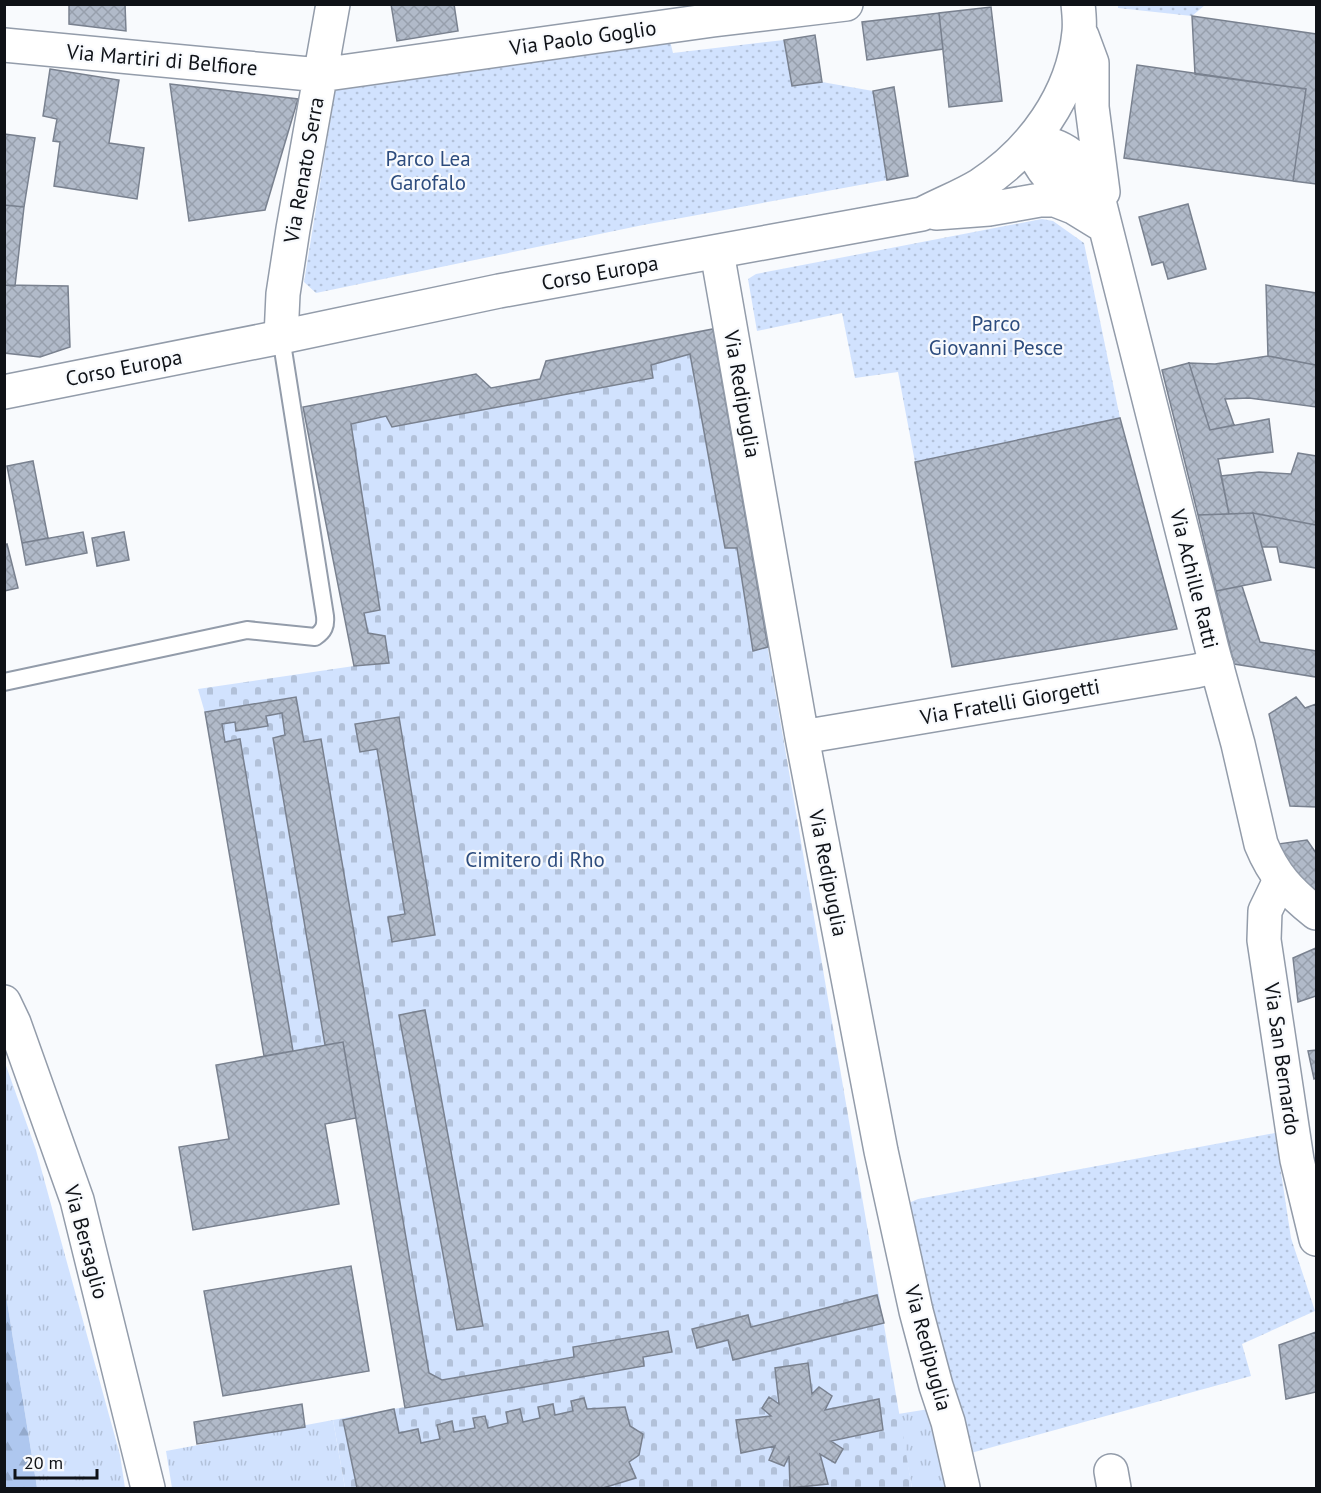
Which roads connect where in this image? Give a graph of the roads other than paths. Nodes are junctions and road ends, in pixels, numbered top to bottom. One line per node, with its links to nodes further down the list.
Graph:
1 (333, 4): 6 (street, Via Renato Serra)
2 (846, 4): 3 (street, Via Paolo Goglio)
3 (714, 12): 6 (street, Via Paolo Goglio)
4 (1079, 18): 7 (street, Corso Europa); 9 (street, Via Achille Ratti)
5 (4, 45): 6 (street, Via Martiri di Belfiore)
6 (320, 75): 11 (street, Via Renato Serra)
7 (1031, 141): 8 (street, Corso Europa); 9 (street)
8 (922, 213): 9 (street); 10 (street, Corso Europa)
9 (1104, 226): 13 (street, Via Achille Ratti)
10 (717, 252): 11 (street, Corso Europa); 15 (street, Via Redipuglia)
11 (281, 337): 12 (street, Corso Europa); 14 (lane)
12 (4, 392)
13 (1217, 666): 15 (street, Via Fratelli Giorgetti); 16 (street, Via Achille Ratti)
14 (4, 682)
15 (802, 737): 21 (street, Via Redipuglia)
16 (1280, 880): 17 (street, Via Achille Ratti); 19 (street, Via San Bernardo)
17 (1316, 912)
18 (4, 1002): 20 (street, Via Bersaglio)
19 (1317, 1239)
20 (148, 1488)
21 (963, 1488)

